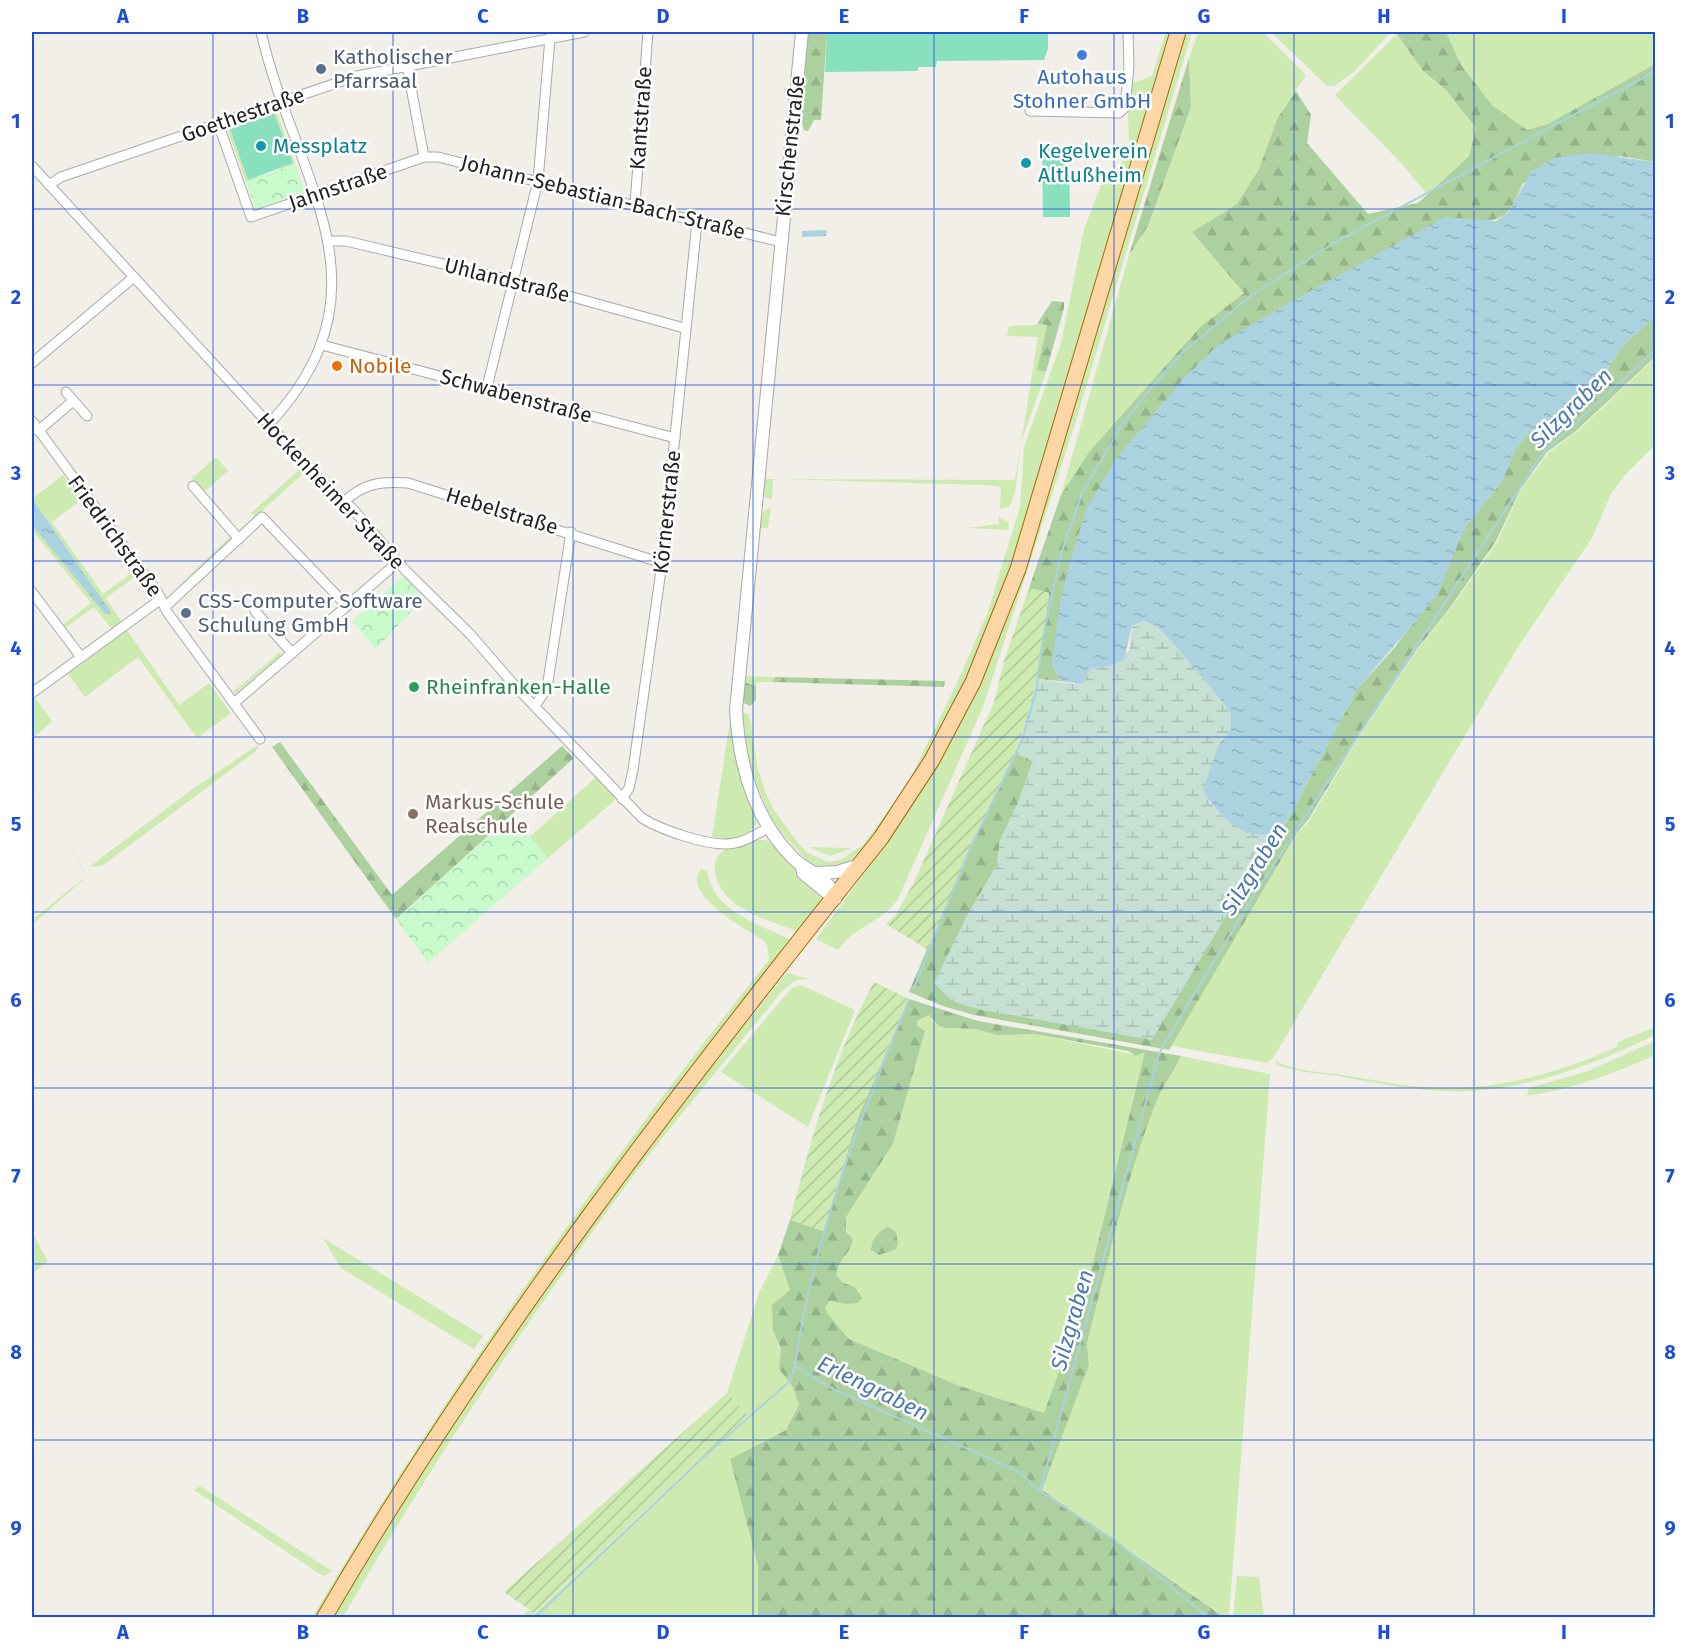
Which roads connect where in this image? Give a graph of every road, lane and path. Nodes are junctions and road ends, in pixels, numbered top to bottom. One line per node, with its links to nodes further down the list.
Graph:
1 (261, 32): 9 (street)
2 (584, 32): 7 (street, Goethestraße)
3 (648, 32): 17 (street, Kantstraße)
4 (802, 32): 20 (street, Kirschenstraße)
5 (1128, 32): 10 (street)
6 (1178, 32): 52 (main road)
7 (550, 38): 8 (street, Goethestraße); 14 (street)
8 (406, 66): 9 (street, Goethestraße); 12 (street)
9 (280, 102): 11 (street, Goethestraße); 16 (street)
10 (1030, 111)
11 (218, 123): 15 (street, Goethestraße); 16 (street, Jahnstraße)
12 (424, 157): 14 (street, Johann-Sebastian-Bach-Straße); 16 (street, Jahnstraße)
13 (32, 166): 15 (street, Hockenheimer Straße)
14 (538, 182): 17 (street, Johann-Sebastian-Bach-Straße); 22 (street)
15 (49, 185): 21 (street, Hockenheimer Straße)
16 (314, 195): 19 (street)
17 (635, 204): 18 (street, Johann-Sebastian-Bach-Straße)
18 (696, 222): 20 (street, Johann-Sebastian-Bach-Straße); 23 (street, Körnerstraße)
19 (329, 241): 22 (street, Uhlandstraße); 24 (street)
20 (781, 242): 51 (street, Kirschenstraße)
21 (134, 277): 25 (street); 31 (street, Hockenheimer Straße)
22 (515, 281): 23 (street, Uhlandstraße); 26 (street)
23 (684, 328): 33 (street, Körnerstraße)
24 (322, 345): 26 (street, Schwabenstraße); 31 (street)
25 (32, 363)
26 (487, 387): 33 (street, Schwabenstraße)
27 (66, 392): 28 (street)
28 (73, 401): 29 (street); 32 (street)
29 (87, 416)
30 (32, 421): 32 (street, Friedrichstraße)
31 (269, 424): 35 (street, Hockenheimer Straße)
32 (38, 431): 41 (street, Friedrichstraße)
33 (675, 438): 39 (street, Körnerstraße)
34 (193, 486): 37 (street)
35 (344, 502): 36 (street, Hebelstraße); 38 (street, Hockenheimer Straße)
36 (571, 532): 39 (street, Hebelstraße); 48 (street)
37 (238, 539): 41 (street); 42 (street)
38 (398, 562): 42 (street); 48 (street, Hockenheimer Straße)
39 (662, 563): 50 (street, Körnerstraße)
40 (32, 592): 45 (street)
41 (163, 603): 45 (street); 47 (street, Friedrichstraße)
42 (347, 606): 44 (street)
43 (255, 611): 44 (street)
44 (292, 653): 47 (street)
45 (81, 657): 46 (street)
46 (32, 693)
47 (234, 703): 49 (street, Friedrichstraße)
48 (535, 705): 50 (street, Hockenheimer Straße)
49 (261, 739)
50 (622, 799): 51 (street, Hockenheimer Straße)
51 (768, 828): 53 (street, Kirschenstraße)
52 (860, 865): 54 (street); 55 (main road)
53 (801, 866): 54 (street); 55 (street, Kirschenstraße)
54 (816, 873): 55 (street)
55 (834, 899): 56 (main road)
56 (324, 1617)

